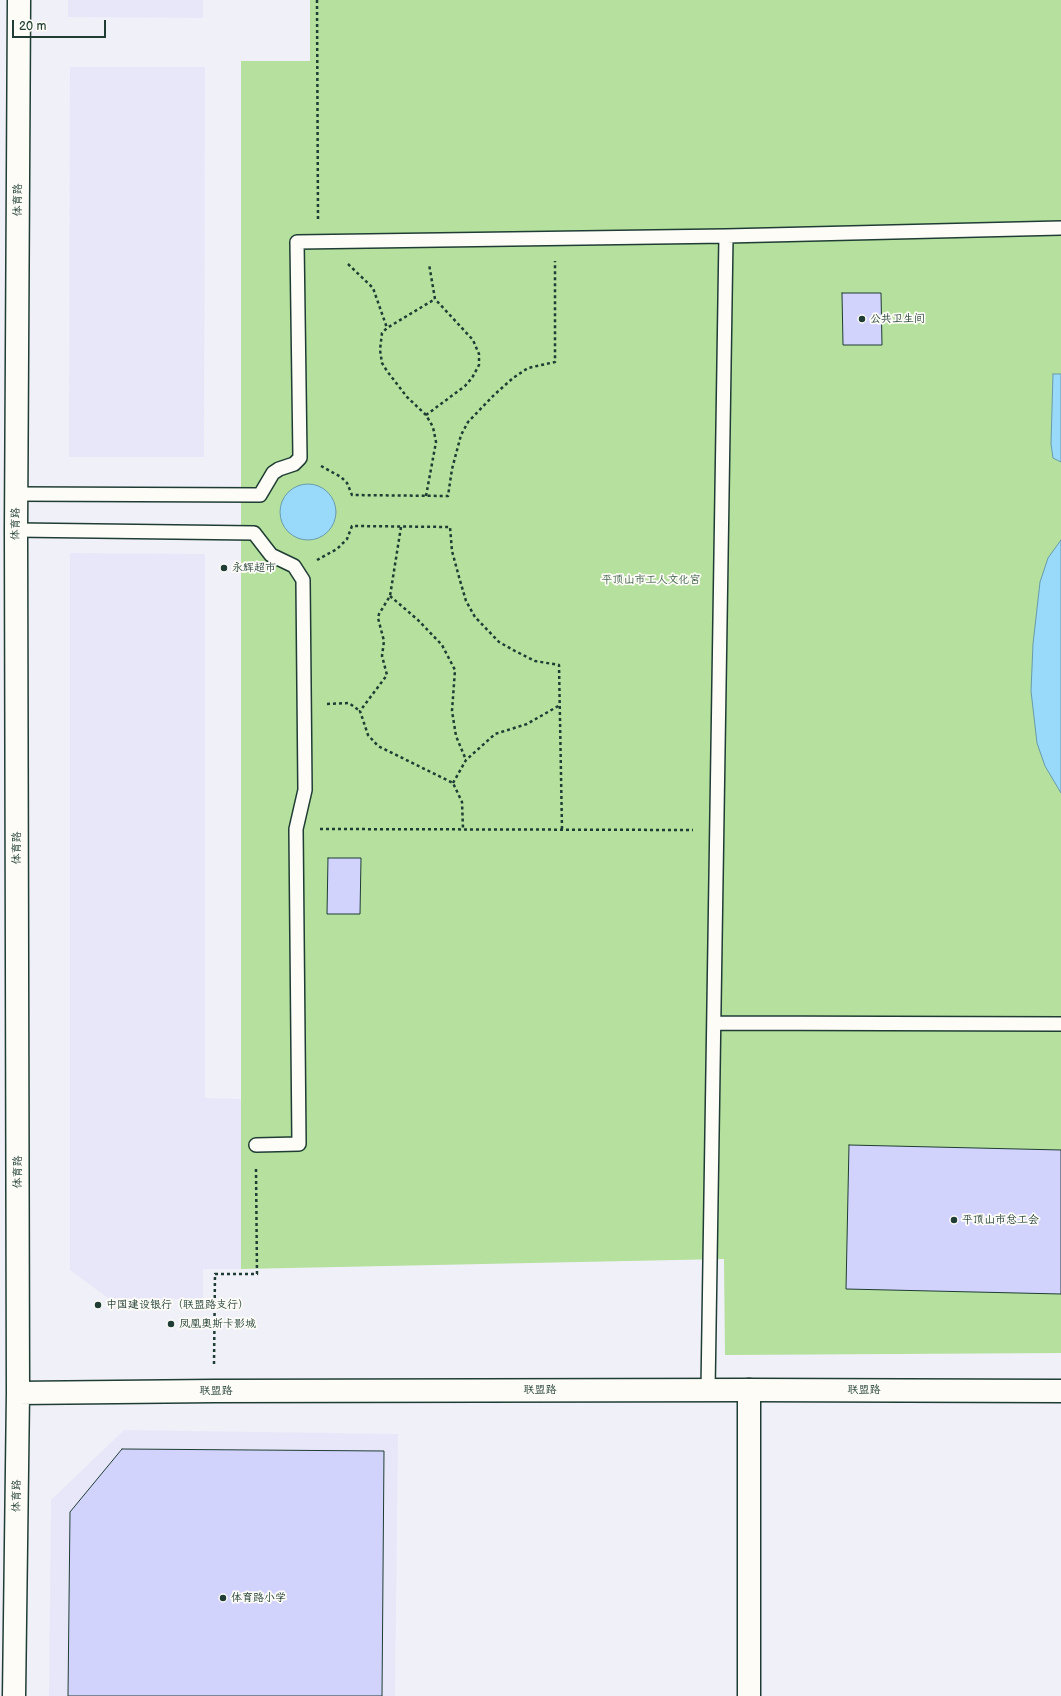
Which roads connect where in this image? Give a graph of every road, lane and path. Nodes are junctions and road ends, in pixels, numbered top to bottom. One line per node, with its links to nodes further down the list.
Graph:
1 (20, 0): 12 (street, 体育路)
2 (317, 0): 7 (path)
3 (1061, 228): 4 (lane)
4 (726, 236): 5 (lane); 26 (lane)
5 (555, 238): 6 (lane); 13 (path)
6 (425, 240): 7 (lane); 8 (path)
7 (323, 242): 9 (path); 12 (lane)
8 (435, 299): 9 (path); 10 (path)
9 (387, 328): 10 (path)
10 (426, 415): 13 (path)
11 (315, 464): 13 (path)
12 (16, 494): 15 (street, 体育路)
13 (426, 496)
14 (401, 527): 16 (path); 17 (path); 19 (path)
15 (16, 530): 16 (lane); 34 (street, 体育路)
16 (303, 580): 18 (lane)
17 (390, 596): 20 (path); 21 (path)
18 (304, 705): 20 (path); 25 (lane)
19 (560, 705): 21 (path); 24 (path)
20 (360, 711): 22 (path)
21 (466, 760): 22 (path)
22 (453, 783): 23 (path)
23 (463, 829): 24 (path); 25 (path)
24 (562, 829): 26 (path)
25 (296, 830): 29 (lane)
26 (716, 830): 27 (lane)
27 (714, 1023): 28 (lane); 30 (lane)
28 (1061, 1024)
29 (256, 1144): 32 (path)
30 (708, 1390): 31 (street, 联盟路); 32 (street, 联盟路)
31 (749, 1390): 33 (street, 联盟路); 36 (street)
32 (214, 1391): 34 (street, 联盟路)
33 (1061, 1391)
34 (18, 1393): 35 (street, 体育路)
35 (14, 1696)
36 (749, 1696)

